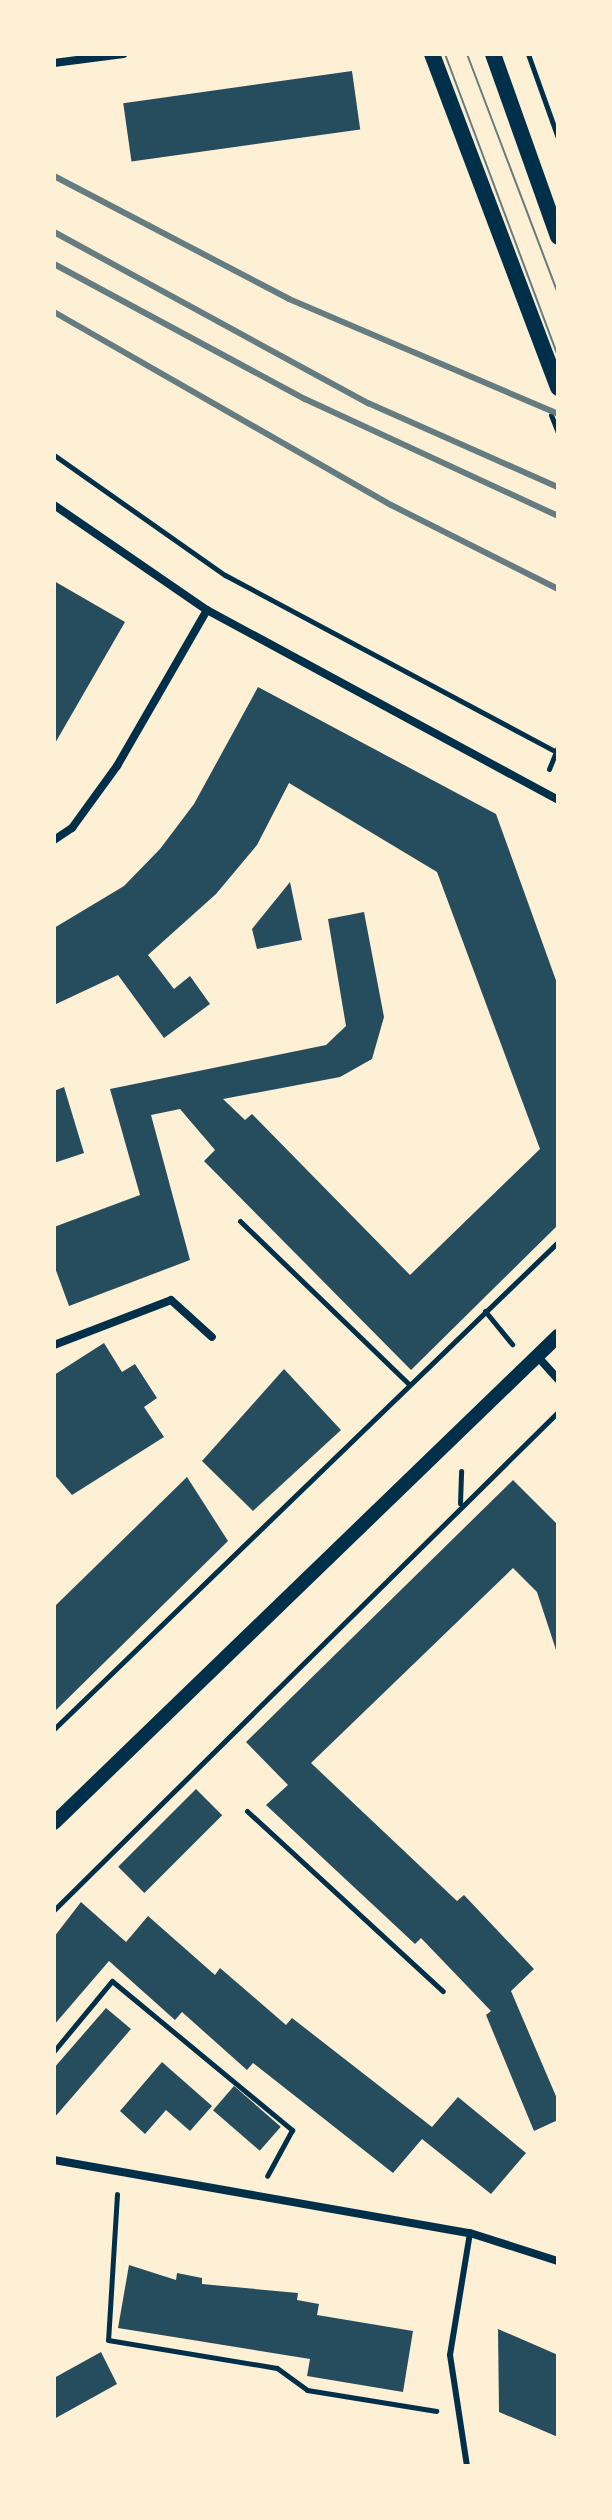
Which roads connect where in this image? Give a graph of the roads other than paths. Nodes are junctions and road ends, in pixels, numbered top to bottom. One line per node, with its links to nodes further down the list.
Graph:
1 (123, 54): 4 (street)
2 (432, 54): 6 (main road)
3 (493, 54): 5 (main road)
4 (54, 63)
5 (558, 237)
6 (558, 388)
7 (54, 505): 8 (street)
8 (207, 610): 9 (street); 10 (street)
9 (558, 800)
10 (54, 840)
11 (558, 1336): 14 (street)
12 (212, 1337): 13 (street)
13 (54, 1345)
14 (538, 1357): 15 (street); 16 (street)
15 (558, 1379)
16 (54, 1823)
17 (54, 2160): 18 (street)
18 (470, 2233): 19 (street); 20 (lane)
19 (558, 2261)
20 (467, 2466)

